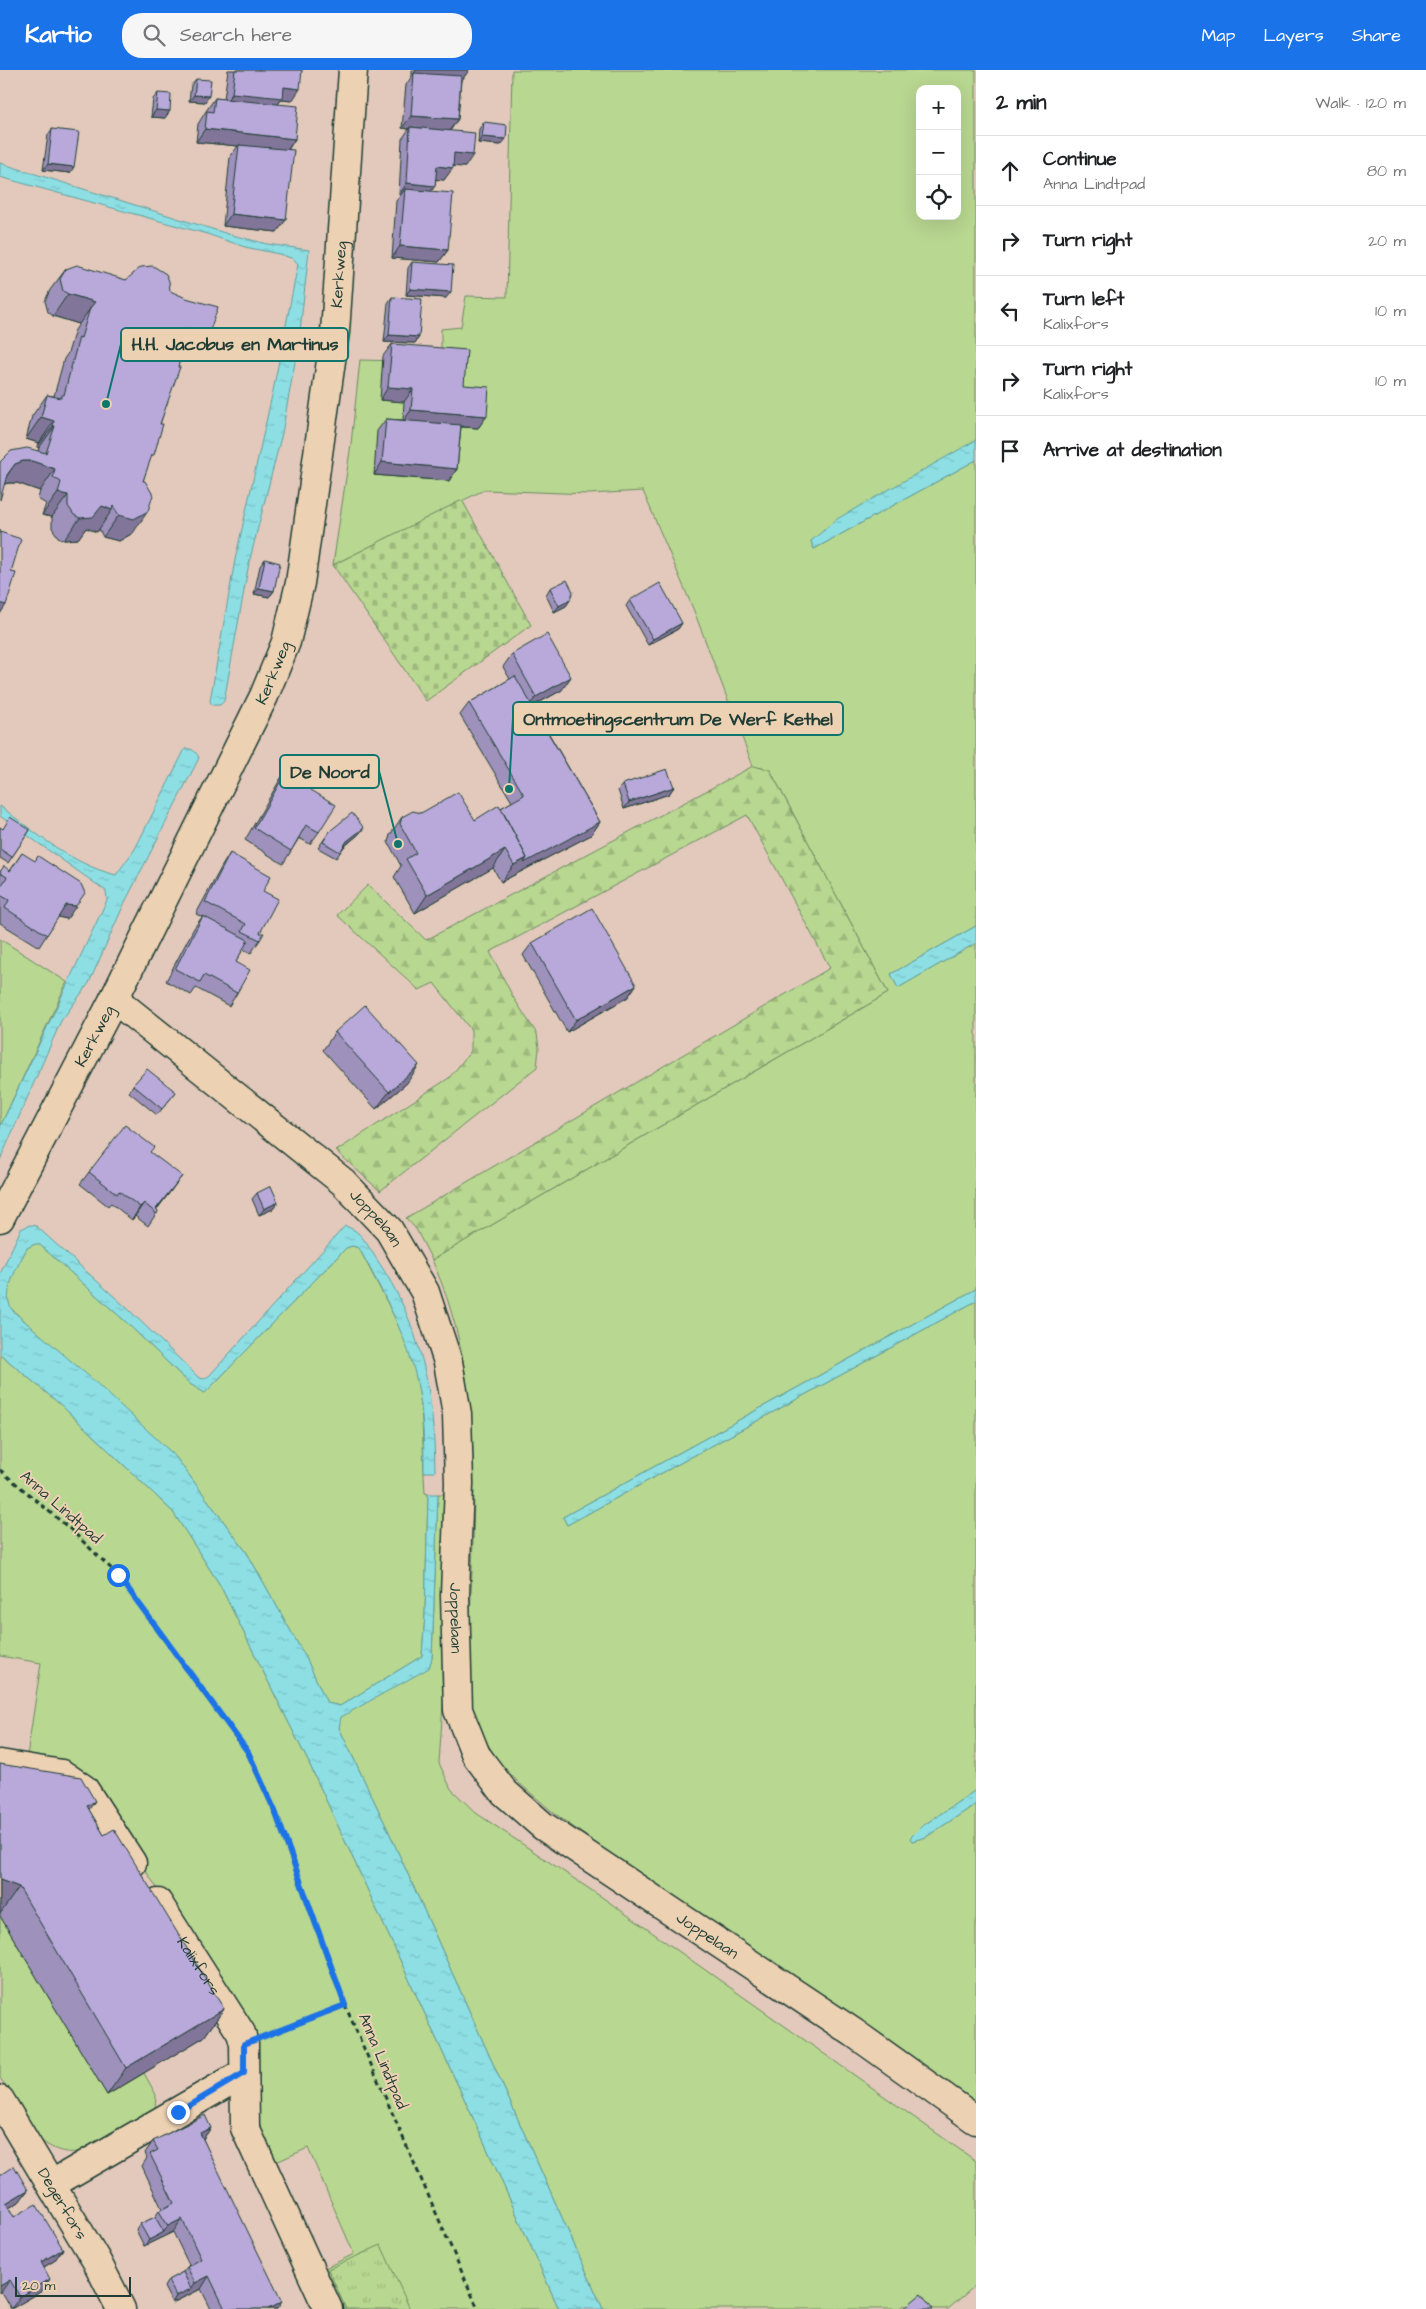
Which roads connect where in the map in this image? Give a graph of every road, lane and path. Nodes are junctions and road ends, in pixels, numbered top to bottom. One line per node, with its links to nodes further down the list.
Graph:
1 (353, 70): 2 (street, Kerkweg)
2 (114, 999): 3 (street, Kerkweg); 10 (street, Joppelaan)
3 (0, 1218)
4 (0, 1470): 6 (path, Anna Lindtpad)
5 (0, 1764): 7 (street, Kalixfors)
6 (345, 2005): 7 (path); 14 (path, Anna Lindtpad)
7 (244, 2044): 8 (street, Kalixfors)
8 (244, 2073): 11 (street); 13 (street, Kalixfors)
9 (0, 2100): 11 (street, Degerfors)
10 (976, 2120)
11 (52, 2184): 12 (street, Degerfors)
12 (121, 2309)
13 (328, 2309)
14 (478, 2309)

